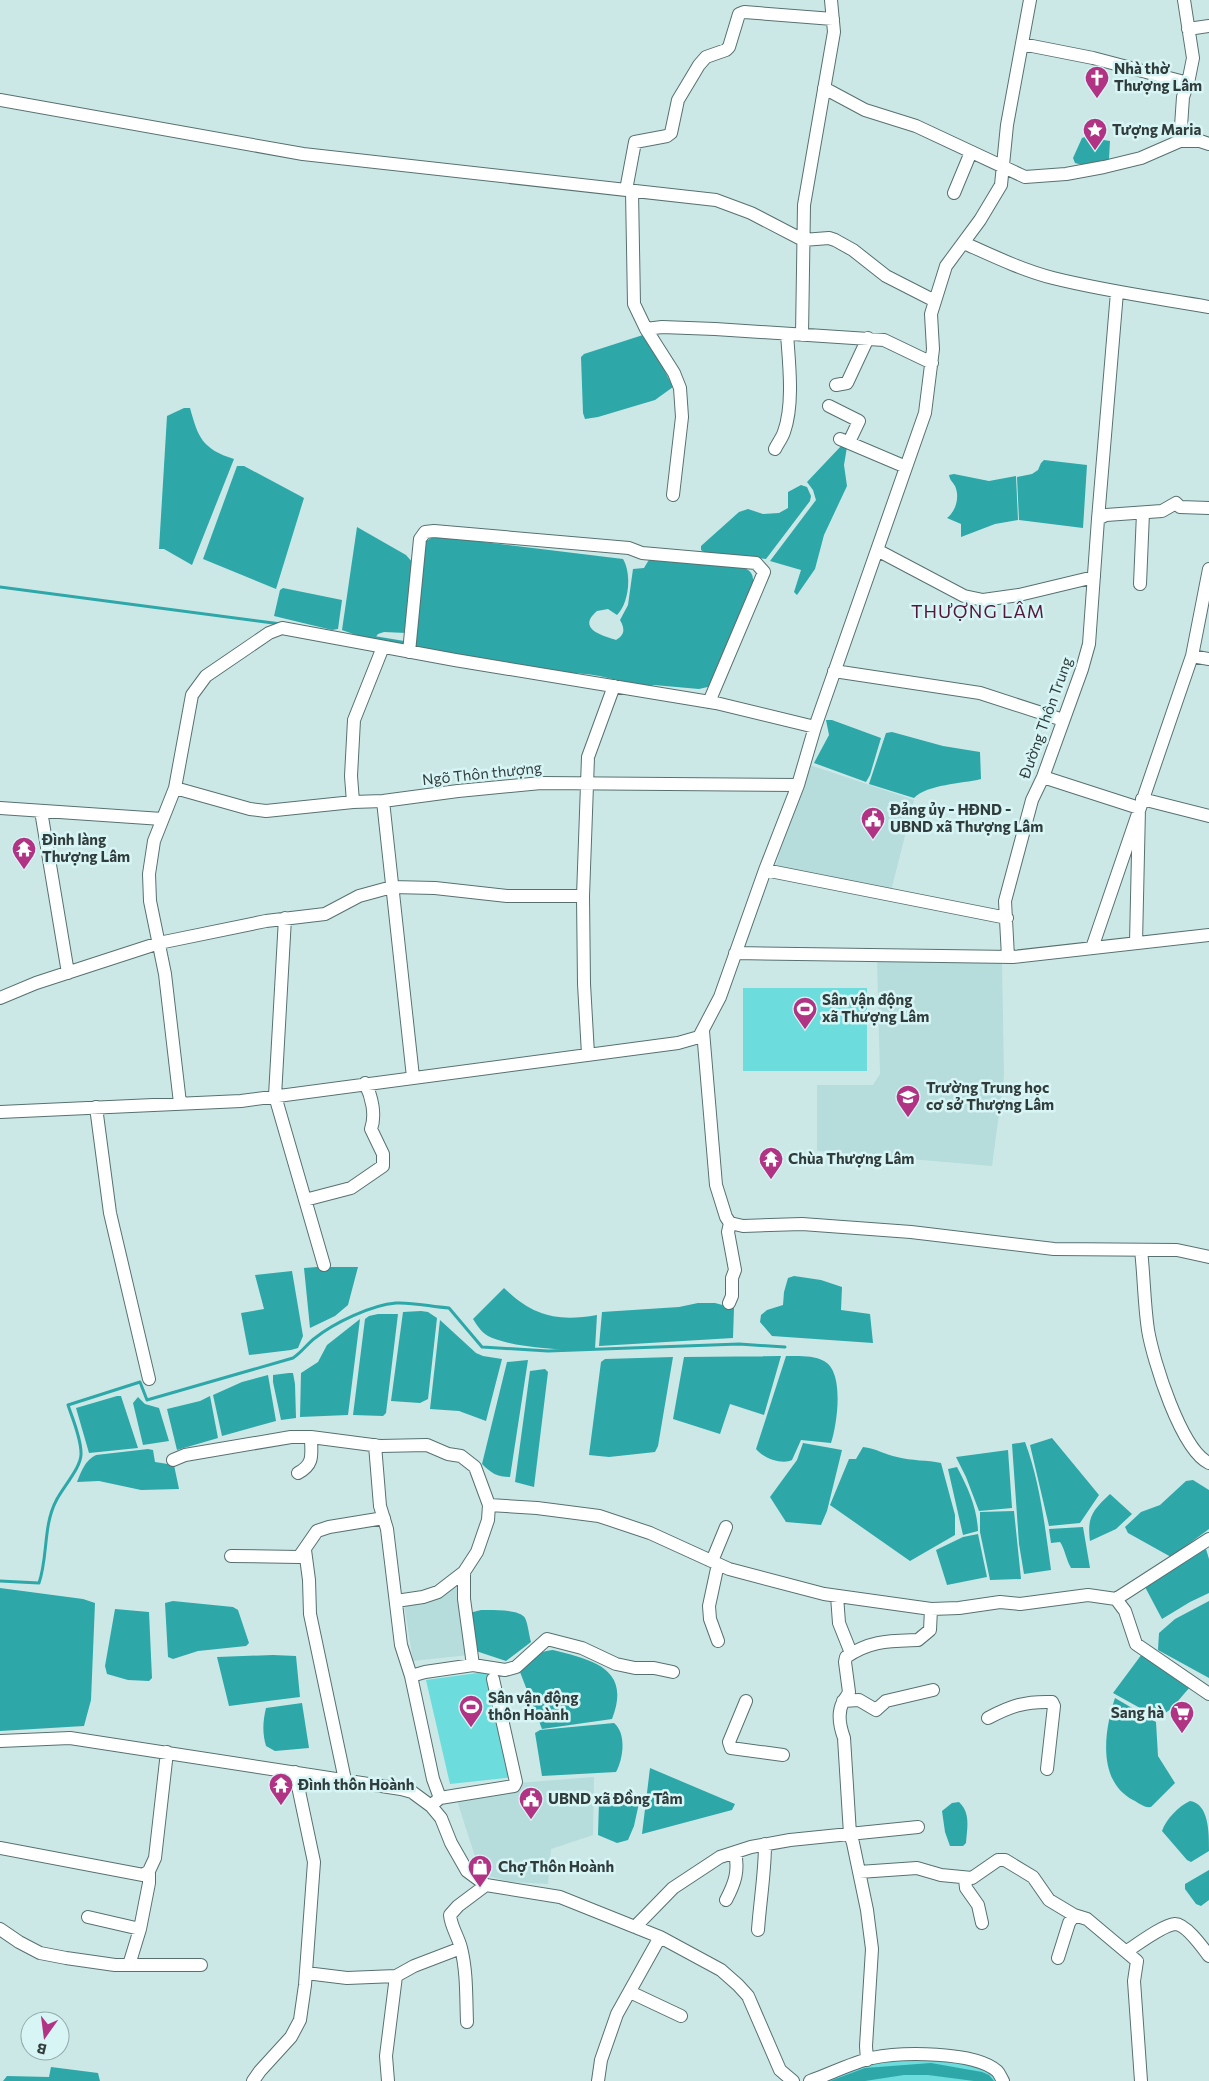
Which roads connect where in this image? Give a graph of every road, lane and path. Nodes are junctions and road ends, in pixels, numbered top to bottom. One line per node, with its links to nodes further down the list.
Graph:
1 (831, 0): 4 (street)
2 (1030, 0): 7 (street)
3 (1184, 0): 6 (street)
4 (833, 19): 9 (street); 15 (street)
5 (1209, 26): 6 (street)
6 (1188, 29): 8 (street)
7 (1022, 44): 8 (street); 14 (street)
8 (1188, 83): 11 (street)
9 (824, 88): 13 (street); 17 (street)
10 (0, 100): 15 (street)
11 (1180, 141): 12 (street); 14 (street)
12 (1209, 144)
13 (970, 152): 14 (street); 16 (street)
14 (1003, 167): 18 (street)
15 (629, 191): 17 (street); 22 (street)
16 (954, 193)
17 (803, 240): 20 (street); 24 (street)
18 (964, 243): 19 (street); 20 (street)
19 (1117, 292): 21 (street); 34 (street, Đường Thôn Trung)
20 (935, 300): 26 (street)
21 (1209, 307)
22 (646, 329): 23 (street); 31 (street)
23 (787, 334): 24 (street); 29 (street)
24 (802, 335): 25 (street)
25 (868, 338): 26 (street); 27 (street)
26 (932, 363): 30 (street)
27 (836, 385)
28 (829, 406): 30 (street)
29 (775, 449)
30 (906, 467): 35 (street)
31 (673, 495)
32 (1209, 508): 33 (street)
33 (1143, 513): 34 (street); 38 (street)
34 (1098, 519): 37 (street, Đường Thôn Trung)
35 (877, 550): 37 (street); 43 (street)
36 (1209, 570): 41 (street)
37 (1094, 577): 46 (street, Đường Thôn Trung)
38 (1140, 584)
39 (383, 647): 40 (street); 51 (street); 53 (street)
40 (409, 652): 44 (street); 45 (street)
41 (1192, 656): 42 (street); 54 (street)
42 (1209, 659)
43 (834, 671): 46 (street); 47 (street)
44 (614, 686): 45 (street); 49 (street)
45 (709, 702): 47 (street)
46 (1063, 720): 48 (street, Đường Thôn Trung)
47 (815, 727): 50 (street)
48 (1043, 777): 54 (street); 63 (street, Đường Thôn Trung)
49 (588, 783): 50 (street, Ngõ Thôn thượng); 52 (street, Ngõ Thôn thượng); 61 (street)
50 (798, 785): 59 (street)
51 (175, 788): 53 (street, Ngõ Thôn thượng); 58 (street)
52 (383, 801): 53 (street, Ngõ Thôn thượng); 60 (street)
53 (353, 802)
54 (1141, 804): 57 (street); 65 (street); 67 (street)
55 (0, 808): 56 (street)
56 (40, 811): 58 (street); 70 (street)
57 (1209, 816)
58 (162, 819): 66 (street)
59 (764, 870): 63 (street); 68 (street)
60 (392, 887): 61 (street); 62 (street); 74 (street)
61 (582, 896): 73 (street)
62 (285, 918): 66 (street); 76 (street)
63 (1007, 918): 69 (street, Đường Thôn Trung)
64 (1209, 935): 65 (street)
65 (1136, 943): 67 (street)
66 (159, 944): 70 (street); 77 (street)
67 (1092, 948): 69 (street)
68 (735, 953): 69 (street); 72 (street)
69 (1008, 956)
70 (68, 973): 71 (street)
71 (0, 998)
72 (703, 1030): 73 (street); 81 (street)
73 (588, 1054): 74 (street)
74 (413, 1077): 75 (street)
75 (365, 1083): 76 (street); 80 (street)
76 (275, 1096): 77 (street); 80 (street)
77 (180, 1103): 78 (street)
78 (96, 1107): 79 (street); 86 (street)
79 (0, 1112)
80 (305, 1200): 84 (street)
81 (730, 1223): 82 (street); 85 (street)
82 (1141, 1250): 83 (street); 90 (street)
83 (1209, 1256)
84 (324, 1265)
85 (729, 1302)
86 (149, 1380)
87 (311, 1437): 88 (street); 89 (street); 91 (street)
88 (376, 1445): 92 (street); 93 (street)
89 (173, 1460)
90 (1209, 1463)
91 (298, 1473)
92 (489, 1505): 98 (street); 99 (street)
93 (384, 1518): 96 (street); 102 (street)
94 (726, 1527): 98 (street)
95 (1209, 1539): 101 (street)
96 (305, 1550): 97 (street); 120 (street)
97 (231, 1556)
98 (715, 1563): 100 (street); 104 (street)
99 (464, 1572): 102 (street); 106 (street)
100 (837, 1596): 103 (street); 105 (street)
101 (1116, 1599): 103 (street); 111 (street)
102 (396, 1601): 108 (street)
103 (931, 1609): 105 (street)
104 (718, 1641)
105 (851, 1653): 113 (street)
106 (473, 1665): 107 (street); 108 (street)
107 (673, 1672)
108 (411, 1676): 121 (street)
109 (493, 1679): 121 (street)
110 (933, 1690): 113 (street)
111 (1209, 1694)
112 (746, 1701): 117 (street)
113 (843, 1701): 123 (street)
114 (988, 1718): 118 (street)
115 (0, 1741): 116 (street)
116 (167, 1752): 119 (street); 127 (street)
117 (783, 1755)
118 (1047, 1769)
119 (295, 1772): 120 (street); 146 (street)
120 (345, 1780): 121 (street)
121 (435, 1802): 130 (street)
122 (918, 1827): 123 (street)
123 (850, 1834): 124 (street); 128 (street)
124 (765, 1844): 126 (street); 138 (street)
125 (0, 1848): 127 (street)
126 (735, 1852): 131 (street); 135 (street)
127 (149, 1872): 137 (street)
128 (859, 1872): 129 (street); 151 (street)
129 (965, 1879): 132 (street); 134 (street)
130 (486, 1885): 135 (street); 140 (street)
131 (726, 1900)
132 (1074, 1915): 141 (street); 143 (street)
133 (88, 1917): 137 (street)
134 (982, 1924)
135 (635, 1927): 139 (street)
136 (0, 1929): 144 (street)
137 (140, 1929): 144 (street)
138 (758, 1930)
139 (660, 1937): 148 (street); 155 (street)
140 (461, 1948): 147 (street); 150 (street)
141 (1127, 1951): 142 (street); 158 (street)
142 (1209, 1956)
143 (1058, 1958)
144 (129, 1965): 145 (street)
145 (201, 1966)
146 (306, 1973): 147 (street); 152 (street)
147 (396, 1976): 153 (street)
148 (630, 1992): 149 (street); 154 (street)
149 (681, 2016)
150 (467, 2022)
151 (867, 2060): 156 (street); 157 (street)
152 (253, 2081)
153 (388, 2081)
154 (598, 2081)
155 (793, 2081)
156 (810, 2081)
157 (1003, 2081)
158 (1141, 2081)

